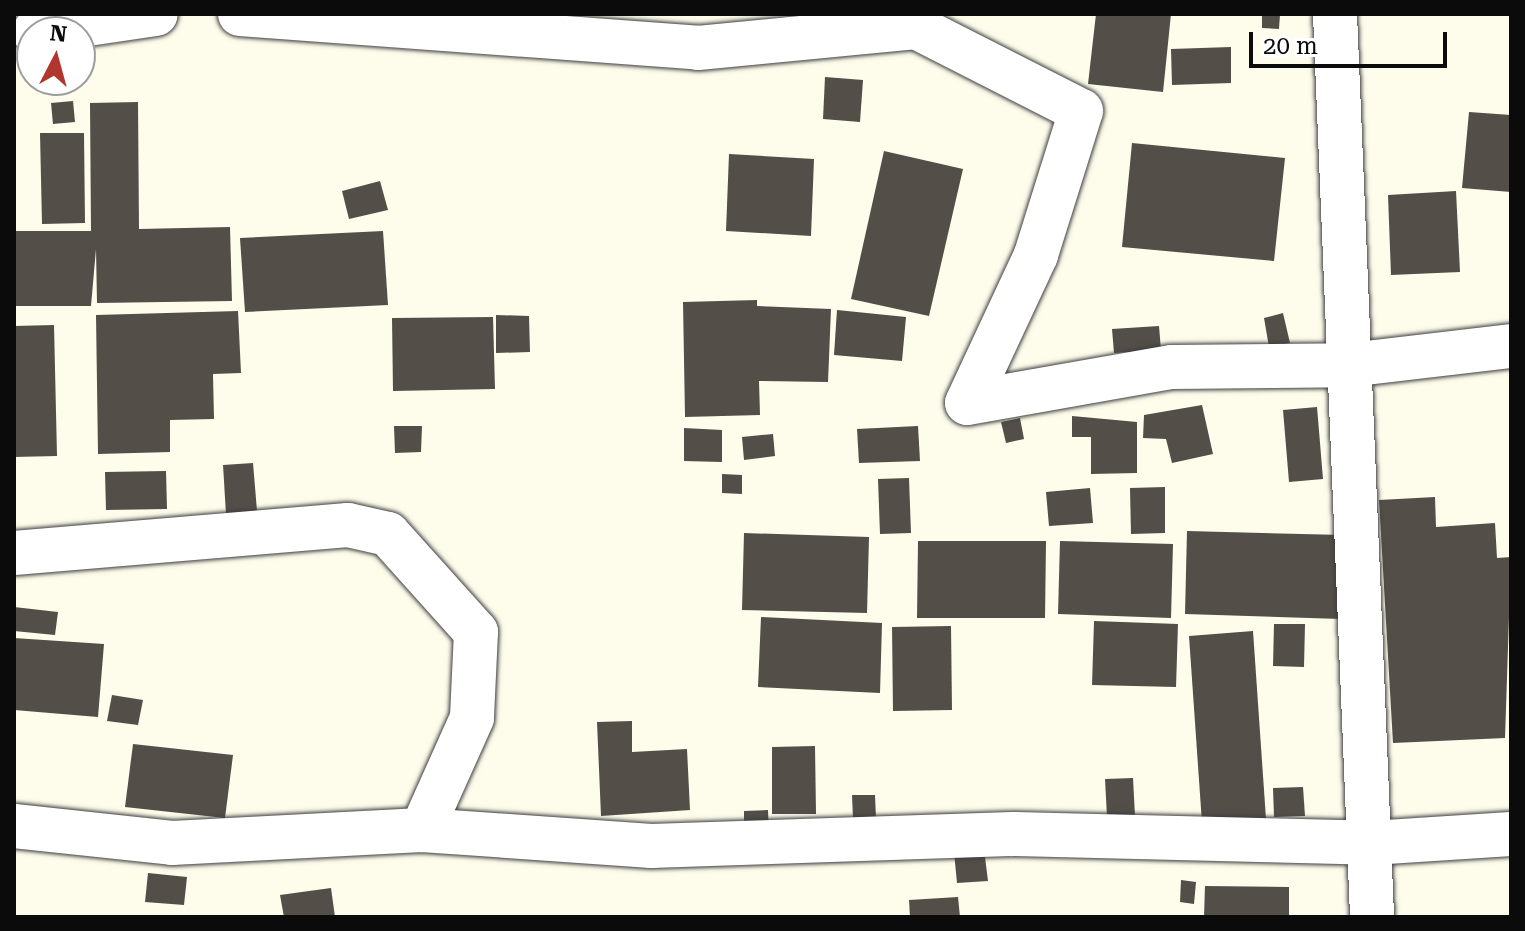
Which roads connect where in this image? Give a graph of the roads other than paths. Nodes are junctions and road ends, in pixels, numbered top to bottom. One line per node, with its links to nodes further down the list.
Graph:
1 (156, 14): 4 (street)
2 (240, 14): 6 (street)
3 (1335, 14): 6 (street)
4 (96, 23)
5 (1511, 346): 6 (street)
6 (1349, 365): 11 (street)
7 (14, 553): 9 (street)
8 (14, 826): 9 (street)
9 (422, 830): 11 (street)
10 (1511, 834): 11 (street)
11 (1371, 843): 12 (street)
12 (1372, 917)

